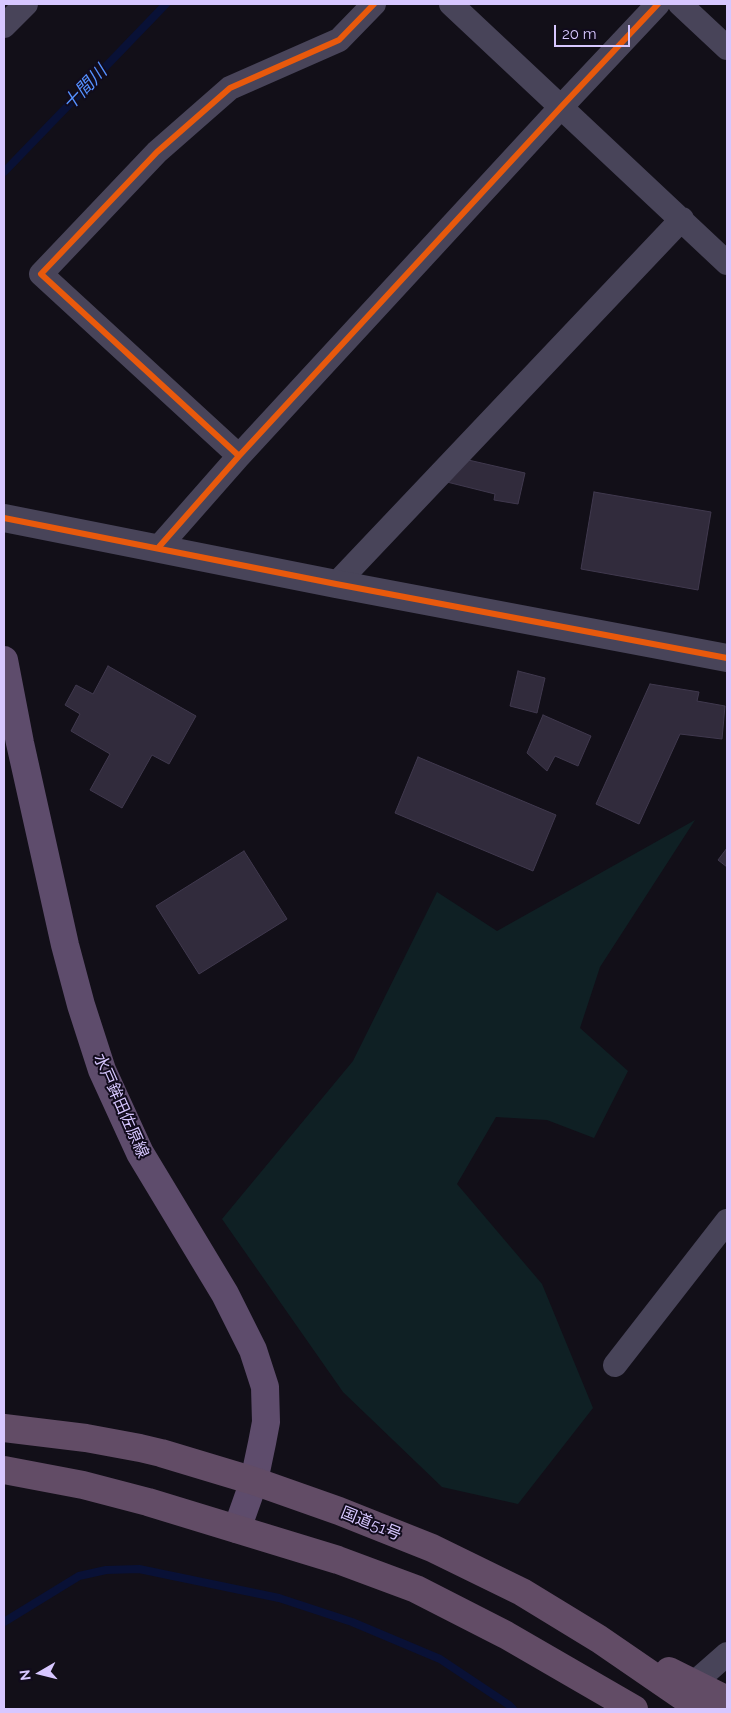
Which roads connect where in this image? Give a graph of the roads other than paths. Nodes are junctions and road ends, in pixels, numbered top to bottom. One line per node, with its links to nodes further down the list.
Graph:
1 (26, 4): 6 (street)
2 (374, 4): 11 (street)
3 (451, 4): 8 (street)
4 (658, 4): 8 (street)
5 (680, 4): 7 (street)
6 (4, 26)
7 (727, 48)
8 (562, 106): 9 (street); 11 (street)
9 (682, 219): 10 (street); 14 (street)
10 (727, 263)
11 (239, 456): 13 (street)
12 (4, 518): 13 (street)
13 (158, 548): 14 (street)
14 (336, 584): 15 (street)
15 (727, 658)
16 (4, 660): 21 (main road, 水戸鉾田佐原線)
17 (727, 1221): 18 (street)
18 (615, 1365)
19 (16, 1430): 21 (highway, 国道51号)
20 (12, 1471): 22 (highway)
21 (254, 1481): 22 (main road, 水戸鉾田佐原線); 25 (highway, 国道51号)
22 (237, 1529): 23 (highway)
23 (506, 1635): 26 (highway); 27 (highway)
24 (727, 1654): 25 (street)
25 (704, 1697)
26 (601, 1709)
27 (634, 1709)

